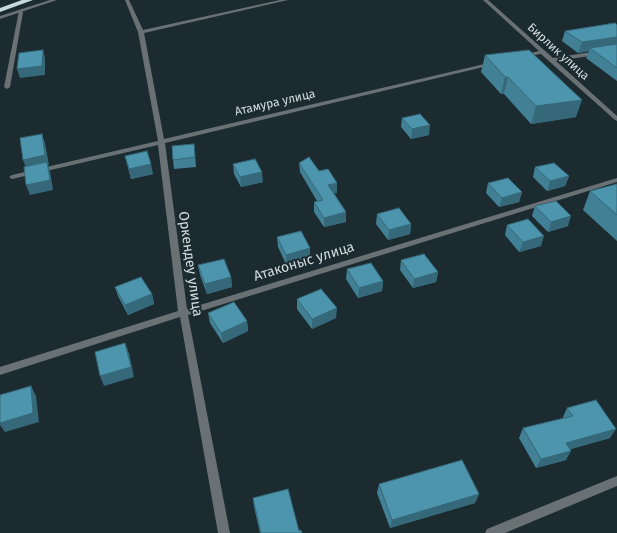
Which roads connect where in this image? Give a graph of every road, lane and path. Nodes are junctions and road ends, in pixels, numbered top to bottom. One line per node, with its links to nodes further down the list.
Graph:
1 (12, 0): 7 (highway)
2 (29, 0): 8 (highway)
3 (55, 0): 9 (street)
4 (127, 0): 11 (street, Оркендеу улица)
5 (286, 0): 11 (street)
6 (485, 0): 13 (street, Бирлик улица)
7 (0, 4)
8 (0, 10)
9 (21, 12): 10 (street); 17 (street)
10 (0, 18)
11 (141, 32): 19 (street, Оркендеу улица)
12 (617, 50): 15 (street)
13 (542, 52): 14 (street); 15 (street, Бирлик улица)
14 (519, 58)
15 (552, 60): 18 (street, Бирлик улица)
16 (504, 61): 19 (street, Атамура улица)
17 (7, 87)
18 (617, 119)
19 (161, 141): 20 (street, Атамура улица); 22 (street, Оркендеу улица)
20 (12, 177)
21 (617, 180): 22 (street, Атаконыс улица)
22 (183, 313): 23 (street, Атаконыс улица); 25 (street, Оркендеу улица)
23 (0, 371)
24 (617, 481): 26 (street)
25 (224, 533)
26 (491, 533)

